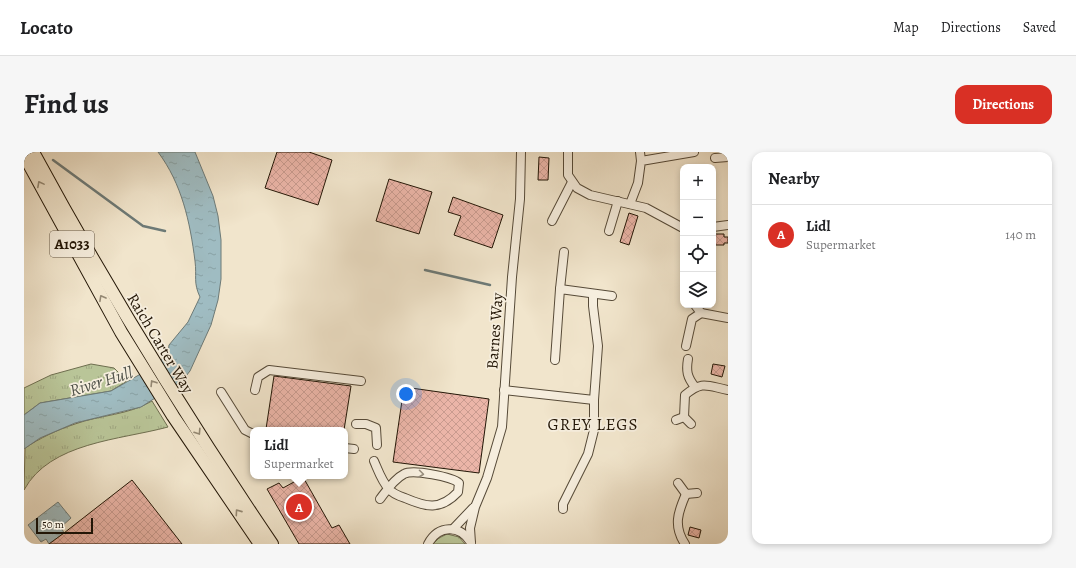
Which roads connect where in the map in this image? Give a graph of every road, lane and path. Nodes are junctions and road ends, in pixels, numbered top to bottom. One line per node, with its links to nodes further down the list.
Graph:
1 (33, 152): 50 (highway, Raich Carter Way / A1033, one-way to 50)
2 (521, 152): 30 (street, Barnes Way)
3 (568, 152): 9 (street)
4 (694, 152): 6 (street)
5 (24, 155): 49 (highway, Raich Carter Way / A1033, one-way to 5)
6 (641, 156): 11 (street)
7 (728, 156): 8 (street)
8 (715, 158)
9 (572, 182): 10 (street); 12 (street)
10 (618, 201): 11 (street); 16 (street)
11 (630, 204): 14 (street)
12 (552, 221)
13 (728, 224): 15 (street)
14 (680, 226)
15 (716, 226)
16 (609, 231)
17 (564, 252): 18 (street)
18 (560, 289): 19 (street); 26 (street)
19 (593, 294): 20 (street); 33 (street)
20 (612, 296)
21 (697, 308): 22 (street)
22 (701, 313): 23 (street); 24 (street)
23 (728, 318)
24 (686, 346)
25 (688, 359): 28 (street)
26 (555, 360)
27 (361, 382): 29 (street)
28 (695, 387): 31 (street); 35 (street)
29 (255, 390)
30 (504, 390): 33 (street); 46 (street, Barnes Way)
31 (728, 390)
32 (221, 392): 36 (street)
33 (594, 400): 47 (street)
34 (356, 424): 37 (street)
35 (691, 424)
36 (250, 434)
37 (377, 445)
38 (348, 448): 39 (street)
39 (354, 449)
40 (374, 462): 42 (street)
41 (678, 483): 44 (street)
42 (388, 489): 42 (street, one-way to 42); 45 (street)
43 (697, 493): 44 (street)
44 (686, 494): 53 (street)
45 (380, 499)
46 (475, 507): 48 (street, Barnes Way); 52 (street, Barnes Way)
47 (562, 509)
48 (453, 529): 51 (street); 52 (street)
49 (260, 544)
50 (272, 544)
51 (428, 544)
52 (471, 544)
53 (685, 544)

